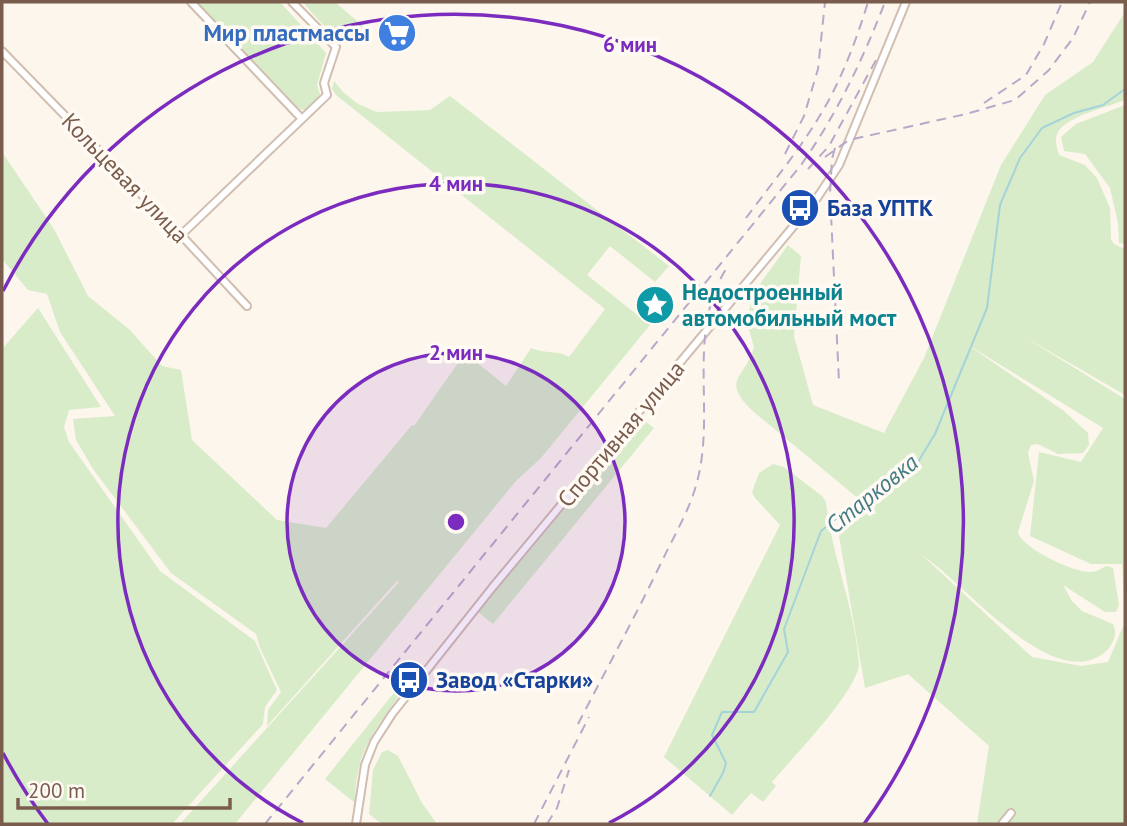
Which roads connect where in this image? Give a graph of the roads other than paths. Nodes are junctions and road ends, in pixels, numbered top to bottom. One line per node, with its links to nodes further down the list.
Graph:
1 (191, 2): 5 (street)
2 (292, 2): 5 (street)
3 (906, 2): 9 (street, Спортивная улица)
4 (2, 51): 6 (street, Кольцевая улица)
5 (302, 119): 6 (street)
6 (181, 235): 7 (street, Кольцевая улица)
7 (247, 306)
8 (1011, 813): 10 (street)
9 (356, 824)
10 (1002, 824)

